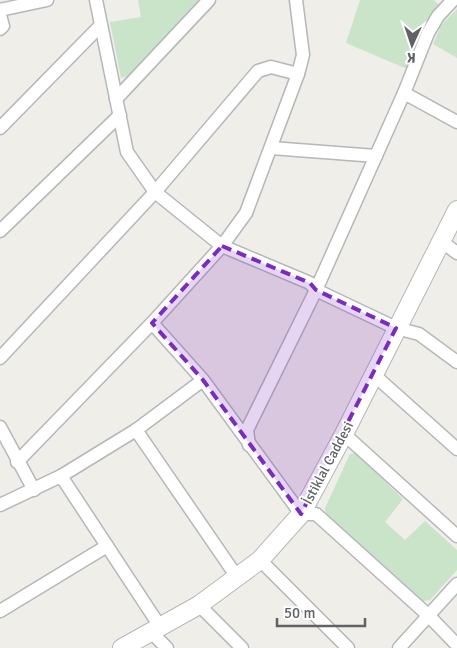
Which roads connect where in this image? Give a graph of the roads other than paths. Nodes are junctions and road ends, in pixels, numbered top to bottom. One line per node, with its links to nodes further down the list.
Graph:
1 (47, 0): 6 (street)
2 (96, 0): 8 (street)
3 (209, 0): 12 (street)
4 (296, 0): 10 (street)
5 (453, 0): 11 (street)
6 (0, 10)
7 (0, 16): 9 (street)
8 (101, 25): 12 (street); 15 (street)
9 (0, 29)
10 (298, 74): 16 (street); 18 (street)
11 (404, 93): 14 (street); 17 (street)
12 (116, 99): 13 (street)
13 (120, 115): 18 (street); 20 (street)
14 (457, 122)
15 (0, 128)
16 (270, 148): 17 (street); 22 (street)
17 (376, 156): 24 (street)
18 (155, 192): 22 (street); 27 (street)
19 (457, 210): 21 (street, İstiklal Caddesi)
20 (0, 231)
21 (441, 241): 23 (street); 26 (street, İstiklal Caddesi)
22 (222, 246): 24 (street); 25 (street)
23 (457, 253)
24 (316, 290): 26 (street); 34 (street)
25 (152, 323): 30 (street); 36 (street)
26 (396, 328): 28 (street); 29 (street, İstiklal Caddesi)
27 (0, 358)
28 (457, 362)
29 (373, 374): 33 (street, İstiklal Caddesi); 35 (street)
30 (203, 380): 32 (street); 34 (street)
31 (0, 427): 36 (street)
32 (136, 430): 37 (street); 44 (street)
33 (344, 434): 40 (street, İstiklal Caddesi); 41 (street)
34 (249, 445): 40 (street)
35 (457, 449)
36 (17, 462): 38 (street)
37 (60, 476): 38 (street); 42 (street)
38 (34, 490): 39 (street)
39 (0, 505)
40 (301, 514): 43 (street, İstiklal Caddesi); 48 (street)
41 (457, 536)
42 (107, 546): 47 (street); 49 (street)
43 (260, 560): 44 (street, İstiklal Caddesi); 54 (street)
44 (237, 578): 46 (street, İstiklal Caddesi)
45 (457, 584): 48 (street)
46 (199, 605): 49 (street, İstiklal Caddesi); 53 (street)
47 (0, 611)
48 (429, 616): 50 (street); 55 (street)
49 (156, 631): 51 (street, İstiklal Caddesi); 52 (street)
50 (457, 645)
51 (122, 648)
52 (167, 648)
53 (242, 648)
54 (348, 648)
55 (399, 648)

